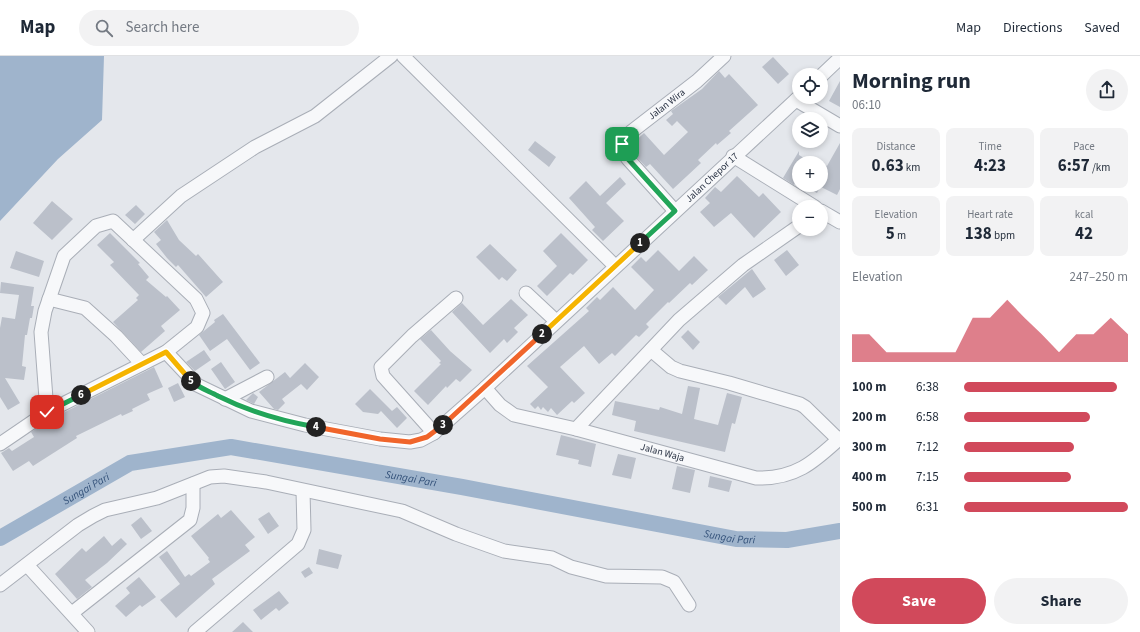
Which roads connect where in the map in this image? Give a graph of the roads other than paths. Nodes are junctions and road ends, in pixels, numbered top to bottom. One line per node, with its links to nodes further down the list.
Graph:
1 (391, 56): 15 (street)
2 (403, 56): 16 (street)
3 (724, 56): 11 (street, Jalan Wira)
4 (840, 58): 5 (street)
5 (828, 69)
6 (792, 104): 9 (street, Jalan Chepor 17)
7 (806, 104): 8 (street)
8 (840, 126)
9 (734, 156): 10 (street); 11 (street, Jalan Chepor 17)
10 (804, 200)
11 (675, 211): 16 (street, Jalan Chepor 17)
12 (828, 215): 13 (street)
13 (840, 222)
14 (792, 231): 21 (street)
15 (134, 240): 19 (street); 22 (street)
16 (615, 266): 20 (street, Jalan Chepor 17)
17 (526, 294): 20 (street)
18 (456, 298): 29 (street)
19 (49, 299): 23 (street); 27 (street)
20 (556, 321): 25 (street, Jalan Chepor 17)
21 (651, 350): 28 (street); 30 (street)
22 (166, 352): 23 (street); 26 (street, Jalan Chepor 17)
23 (142, 364): 27 (street)
24 (267, 377): 26 (street)
25 (485, 388): 28 (street, Jalan Waja); 29 (street, Jalan Chepor 17)
26 (225, 399): 29 (street, Jalan Chepor 17)
27 (47, 412): 31 (street)
28 (576, 429): 30 (street, Jalan Waja)
29 (434, 433)
30 (839, 439)
31 (0, 444)
32 (193, 484): 33 (street); 34 (street); 37 (street)
33 (303, 491): 36 (street); 39 (street)
34 (28, 565): 35 (street); 37 (street)
35 (0, 585)
36 (689, 605)
37 (72, 614): 38 (street)
38 (88, 632)
39 (195, 632)

